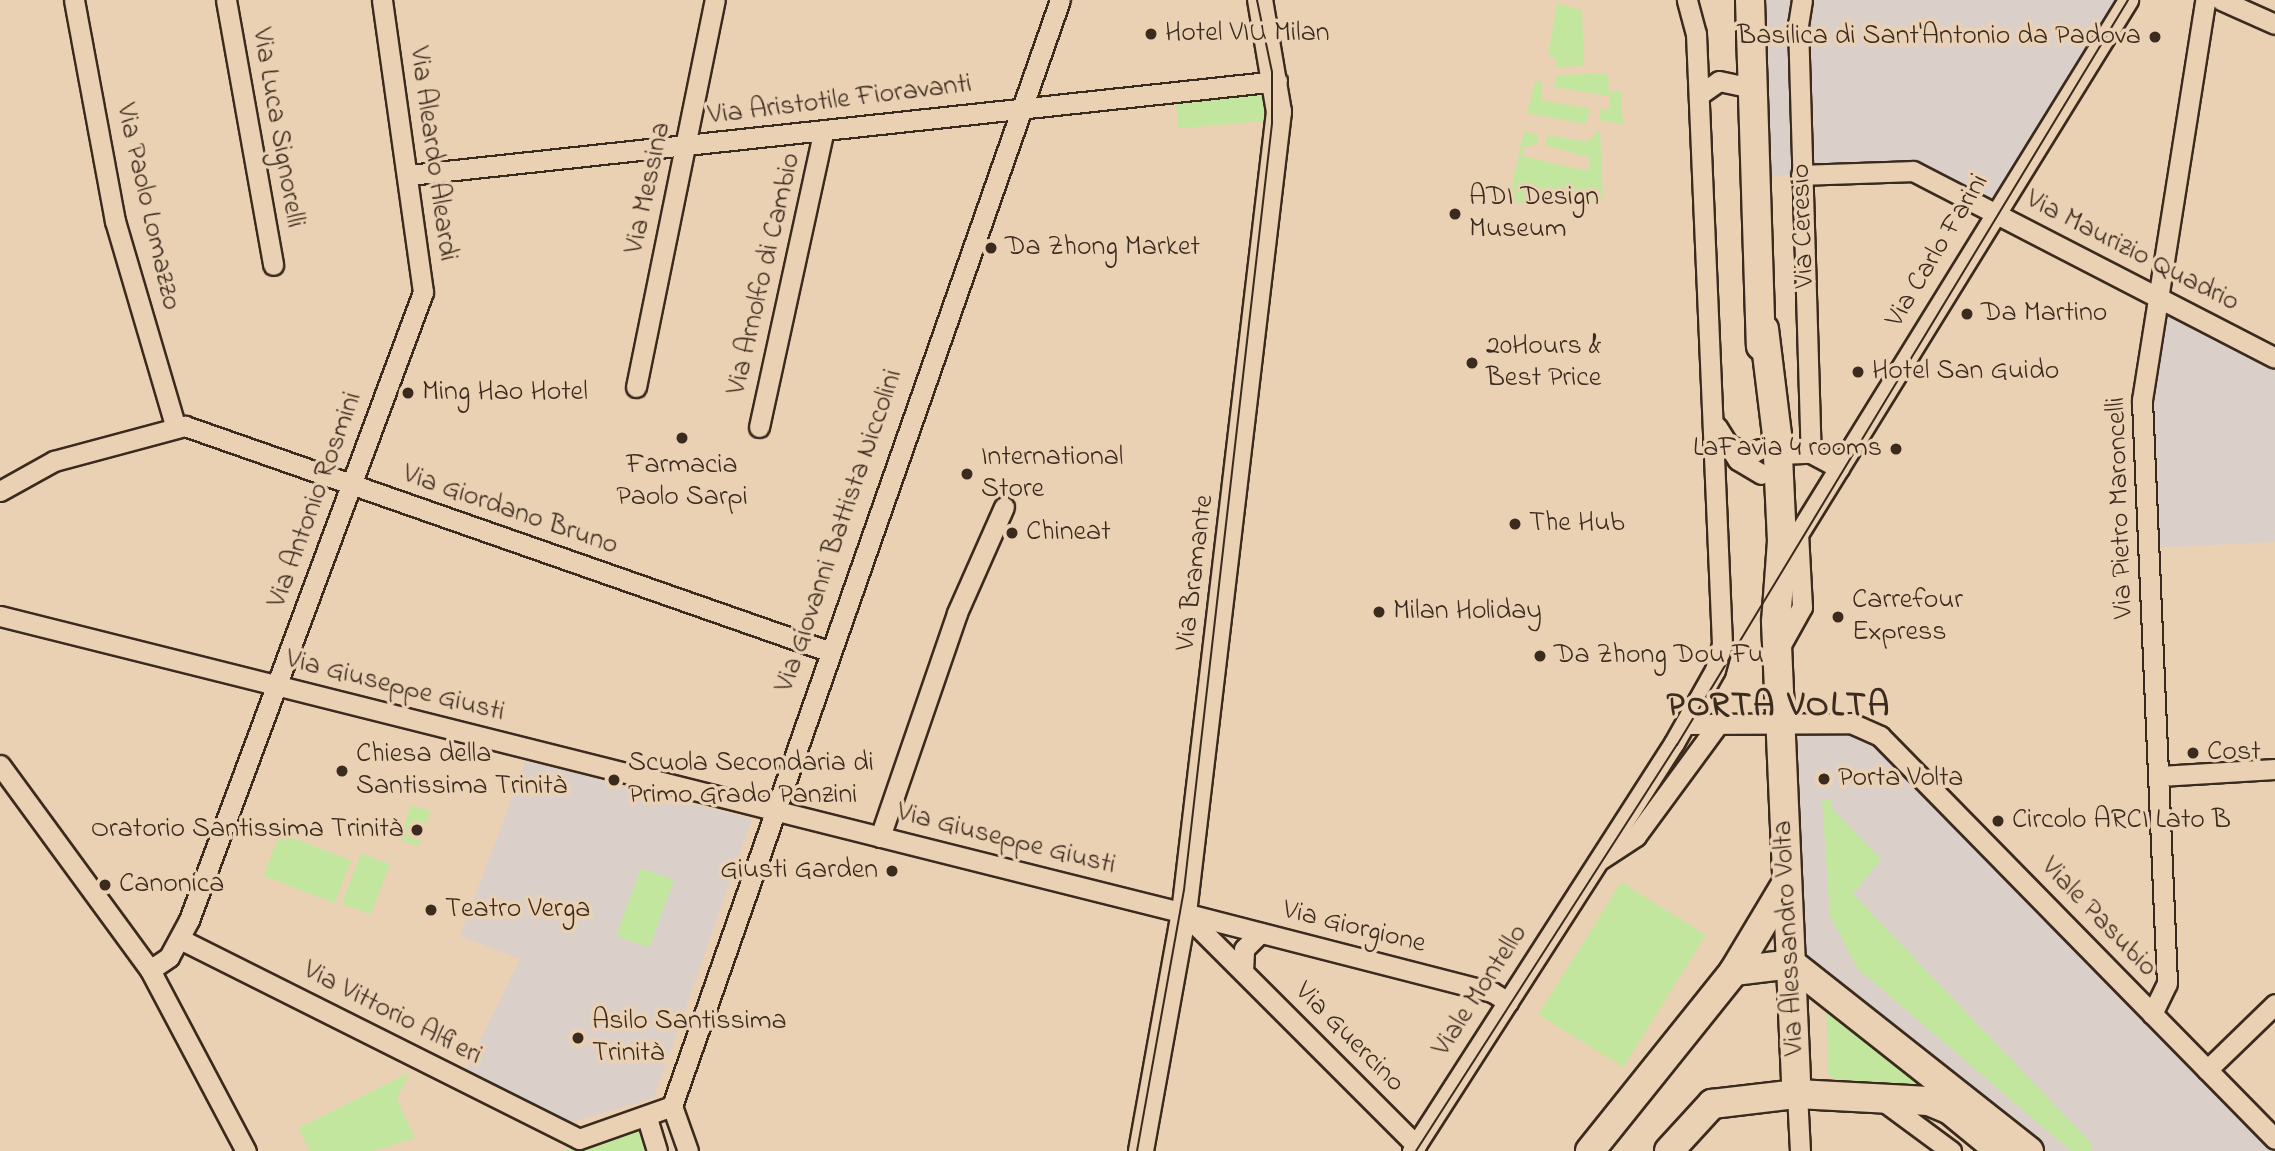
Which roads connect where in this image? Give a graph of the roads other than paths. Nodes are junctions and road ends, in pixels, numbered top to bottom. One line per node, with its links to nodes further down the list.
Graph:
1 (74, 0): 28 (street, Via Paolo Lomazzo)
2 (226, 0): 23 (street, Via Luca Signorelli)
3 (382, 0): 20 (street, Via Aleardo Aleardi)
4 (715, 0): 19 (street, Via Messina)
5 (1060, 0): 17 (street, Via Giovanni Battista Niccolini)
6 (1260, 0): 14 (street, Via Bramante)
7 (1687, 0): 16 (street)
8 (1750, 0): 15 (main road, Via Ceresio)
9 (1802, 0): 21 (street, Via Ceresio)
10 (2128, 0): 22 (street, Via Carlo Farini)
11 (2205, 0): 24 (street, Via Pietro Maroncelli)
12 (2221, 0): 13 (street)
13 (2275, 24)
14 (1277, 81): 17 (street, Via Aristotile Fioravanti); 55 (street, Via Bramante)
15 (1753, 88): 16 (street); 31 (main road, Via Ceresio)
16 (1699, 95): 30 (street)
17 (1020, 108): 18 (street, Via Aristotile Fioravanti); 41 (street, Via Giovanni Battista Niccolini)
18 (823, 133): 19 (street, Via Aristotile Fioravanti); 29 (street, Via Arnolfo di Cambio)
19 (686, 147): 20 (street, Via Aristotile Fioravanti); 27 (street, Via Messina)
20 (409, 175): 25 (street, Via Aleardo Aleardi)
21 (1801, 175): 22 (street, Via Maurizio Quadrio); 32 (street, Via Ceresio)
22 (1994, 213): 24 (street, Via Maurizio Quadrio); 33 (street, Via Carlo Farini)
23 (273, 265)
24 (2158, 298): 26 (street, Via Maurizio Quadrio); 49 (street, Via Pietro Maroncelli)
25 (415, 314): 34 (street, Via Antonio Rosmini)
26 (2275, 358)
27 (636, 387)
28 (175, 425): 34 (street, Via Giordano Bruno); 35 (street)
29 (759, 427)
30 (1718, 440): 31 (street); 43 (street, Viale Montello)
31 (1769, 453): 32 (street); 38 (main road, Via Ceresio)
32 (1811, 453): 33 (street)
33 (1839, 468): 37 (street, Via Carlo Farini)
34 (350, 485): 41 (street, Via Giordano Bruno); 42 (street, Via Antonio Rosmini)
35 (0, 491)
36 (1004, 507): 52 (street)
37 (1798, 532): 38 (street, Via Carlo Farini); 40 (street)
38 (1776, 562): 40 (main road, Via Alessandro Volta)
39 (0, 616): 42 (street, Via Giuseppe Giusti)
40 (1778, 650): 44 (main road, Via Alessandro Volta)
41 (828, 651): 51 (street, Via Giovanni Battista Niccolini)
42 (278, 686): 51 (street, Via Giuseppe Giusti); 57 (street, Via Antonio Rosmini)
43 (1685, 724): 45 (street); 53 (street, Viale Montello)
44 (1781, 725): 45 (street); 54 (main road, Via Alessandro Volta); 64 (street, Viale Pasubio)
45 (1716, 727): 53 (street, Viale Montello)
46 (0, 756): 50 (street)
47 (0, 765): 50 (street)
48 (2275, 769): 49 (street)
49 (2160, 776): 64 (street, Via Pietro Maroncelli)
50 (19, 788): 59 (street)
51 (773, 811): 52 (street, Via Giuseppe Giusti); 68 (street, Via Giovanni Battista Niccolini)
52 (880, 837): 55 (street, Via Giuseppe Giusti)
53 (1597, 861): 62 (street, Viale Montello)
54 (1787, 882): 58 (main road, Via Alessandro Volta); 61 (main road)
55 (1184, 913): 56 (street, Via Giorgione); 60 (street, Via Guercino); 75 (street, Via Bramante)
56 (1260, 933): 60 (street); 62 (street, Via Giorgione)
57 (180, 939): 59 (street); 69 (street, Via Vittorio Alfieri)
58 (1792, 964): 61 (main road); 66 (main road, Via Alessandro Volta); 81 (main road)
59 (150, 970): 72 (street)
60 (1243, 971): 71 (street, Via Guercino)
61 (1734, 971): 76 (main road)
62 (1508, 1002): 71 (street, Viale Montello)
63 (2275, 1004): 65 (street)
64 (2152, 1014): 65 (street, Viale Pasubio)
65 (2207, 1070): 70 (street, Viale Pasubio)
66 (1797, 1094): 67 (main road); 77 (main road); 78 (street, Via Alessandro Volta)
67 (1878, 1097): 79 (street); 80 (main road)
68 (672, 1106): 69 (street); 74 (street)
69 (647, 1118): 73 (street)
70 (2275, 1139)
71 (1414, 1148)
72 (246, 1151)
73 (657, 1151)
74 (688, 1151)
75 (1142, 1151)
76 (1590, 1151)
77 (1669, 1151)
78 (1800, 1151)
79 (1951, 1151)
80 (2000, 1151)
81 (2029, 1151)

